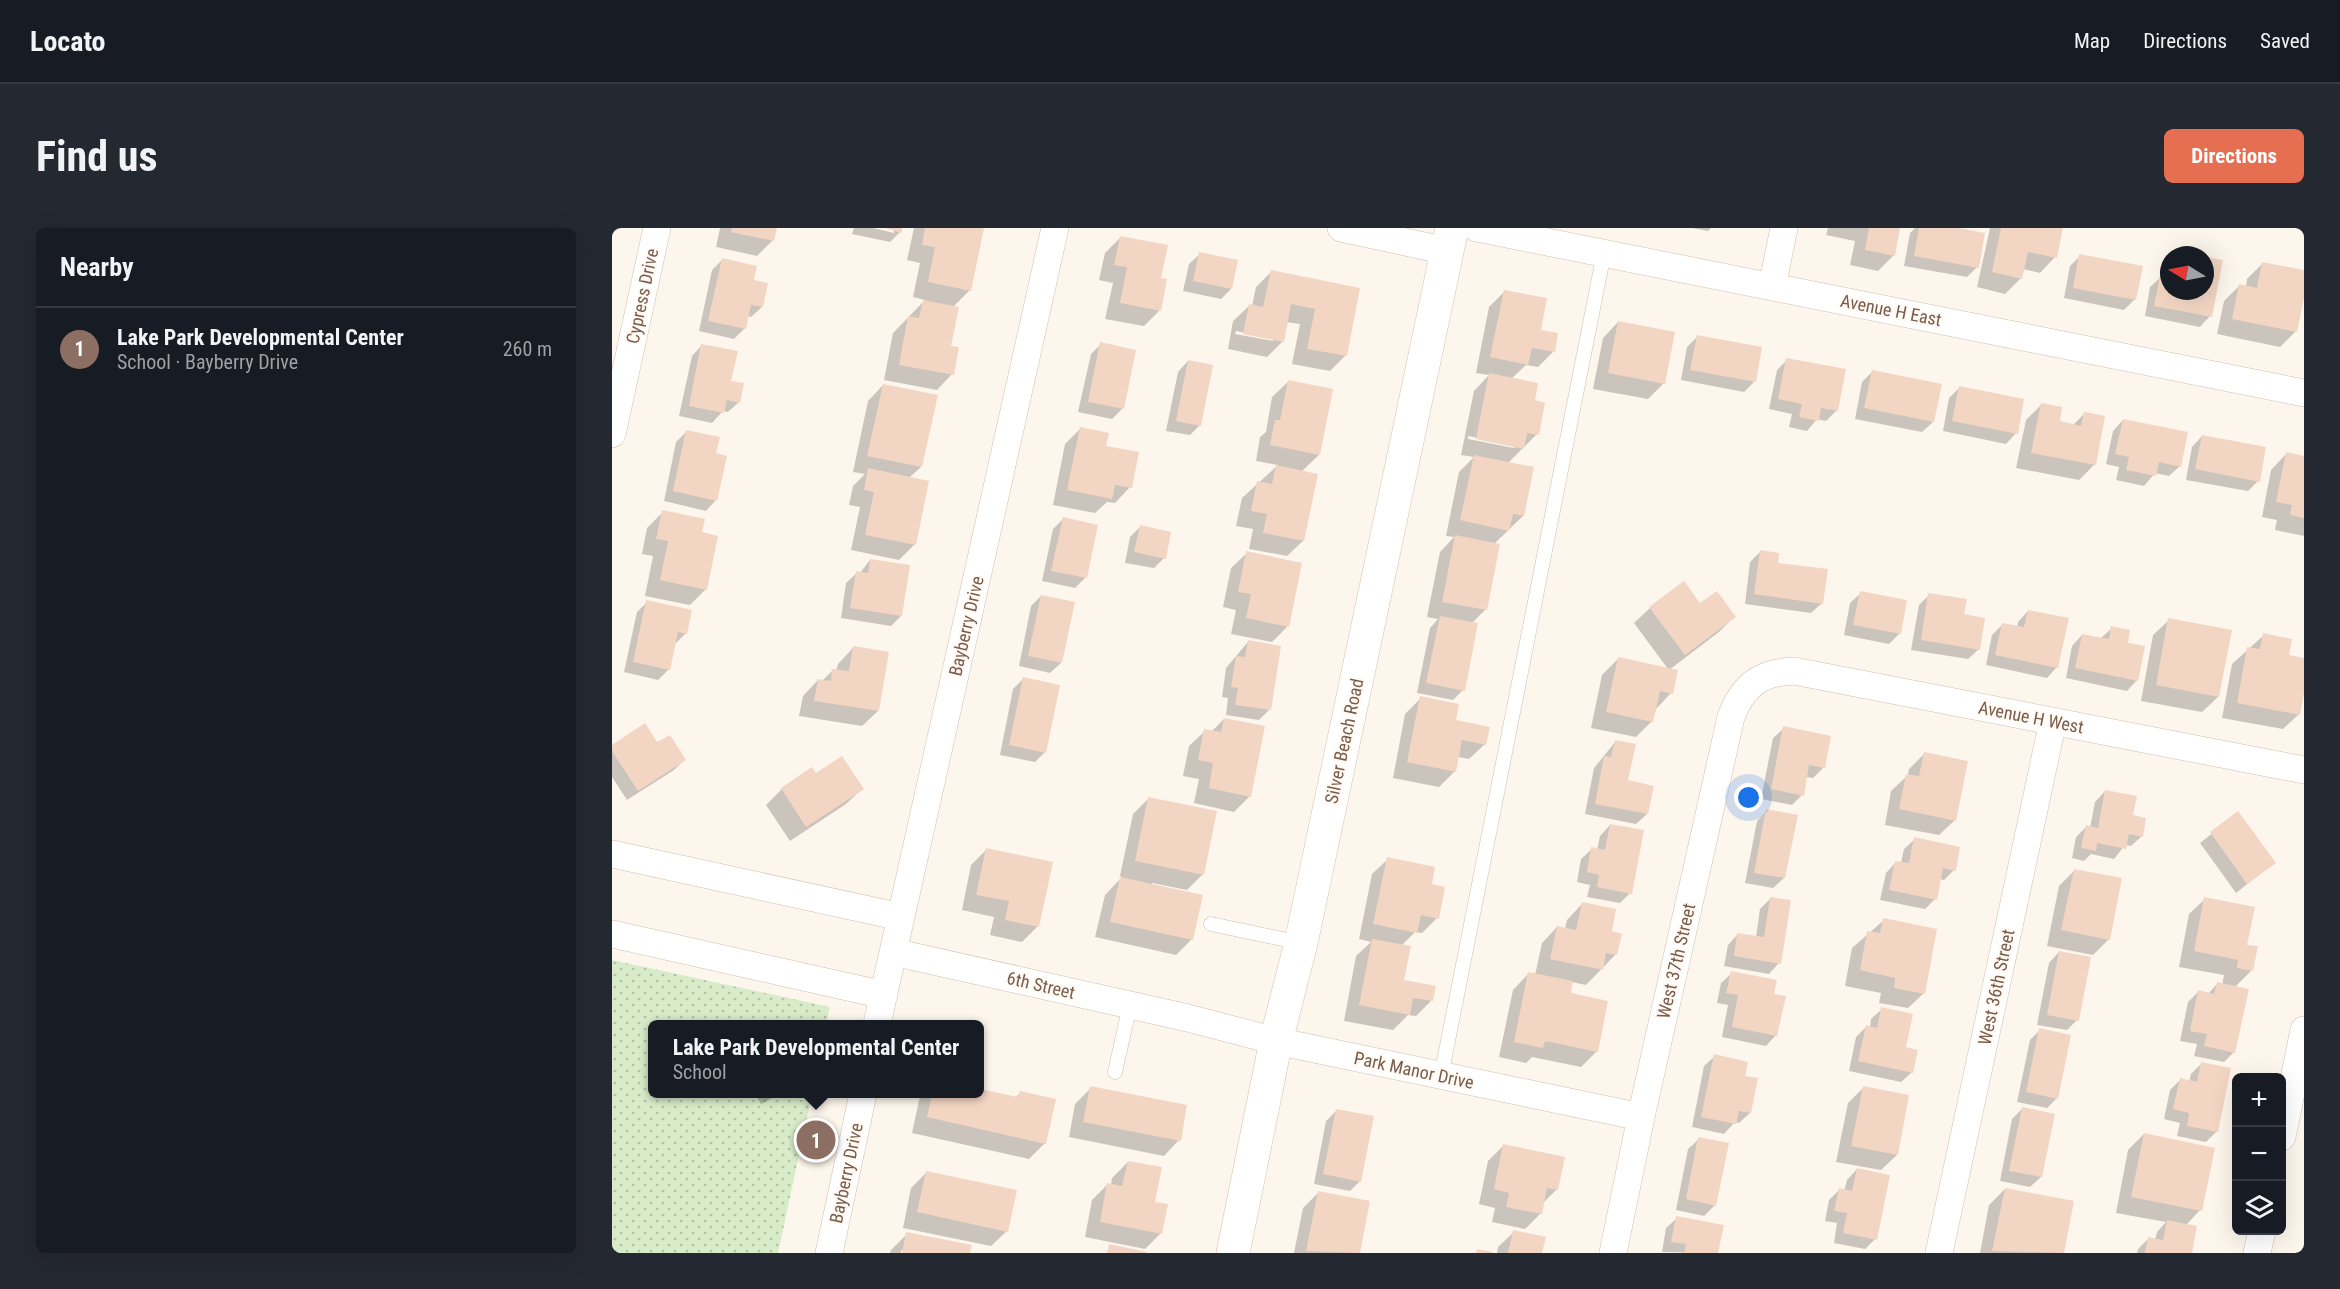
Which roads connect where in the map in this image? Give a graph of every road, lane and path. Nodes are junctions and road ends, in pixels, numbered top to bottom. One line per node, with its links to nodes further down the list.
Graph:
1 (657, 228): 10 (street, Cypress Drive)
2 (1055, 228): 15 (street, Bayberry Drive)
3 (1341, 228): 6 (street)
4 (1477, 228): 7 (street, Avenue H East)
5 (1784, 228): 8 (street)
6 (1449, 240): 18 (street, Silver Beach Road)
7 (1604, 253): 8 (street, Avenue H East); 27 (lane)
8 (1772, 287): 9 (street, Avenue H East)
9 (2304, 393)
10 (612, 434)
11 (1759, 678): 12 (street, Avenue H West); 29 (street, West 37th Street)
12 (2053, 722): 13 (street, Avenue H West); 35 (street, West 36th Street)
13 (2304, 770)
14 (612, 854): 15 (street)
15 (901, 917): 19 (street, Bayberry Drive)
16 (1211, 924): 18 (lane)
17 (612, 934): 20 (street)
18 (1301, 943): 25 (street, Silver Beach Road)
19 (893, 952): 20 (street, Bayberry Drive); 21 (street, 6th Street)
20 (884, 995): 23 (street, Bayberry Drive)
21 (1130, 1005): 22 (street, 6th Street); 26 (lane)
22 (1188, 1018): 25 (street, Park Manor Drive)
23 (879, 1020)
24 (2304, 1030): 30 (street)
25 (1276, 1041): 27 (street, Park Manor Drive); 33 (street, Silver Beach Road)
26 (1115, 1072)
27 (1441, 1076): 29 (street, Park Manor Drive)
28 (862, 1098): 32 (street, Bayberry Drive)
29 (1641, 1117): 34 (street, West 37th Street)
30 (2284, 1127)
31 (2261, 1235): 36 (street)
32 (829, 1253)
33 (1233, 1253)
34 (1613, 1253)
35 (1939, 1253)
36 (2257, 1253)

